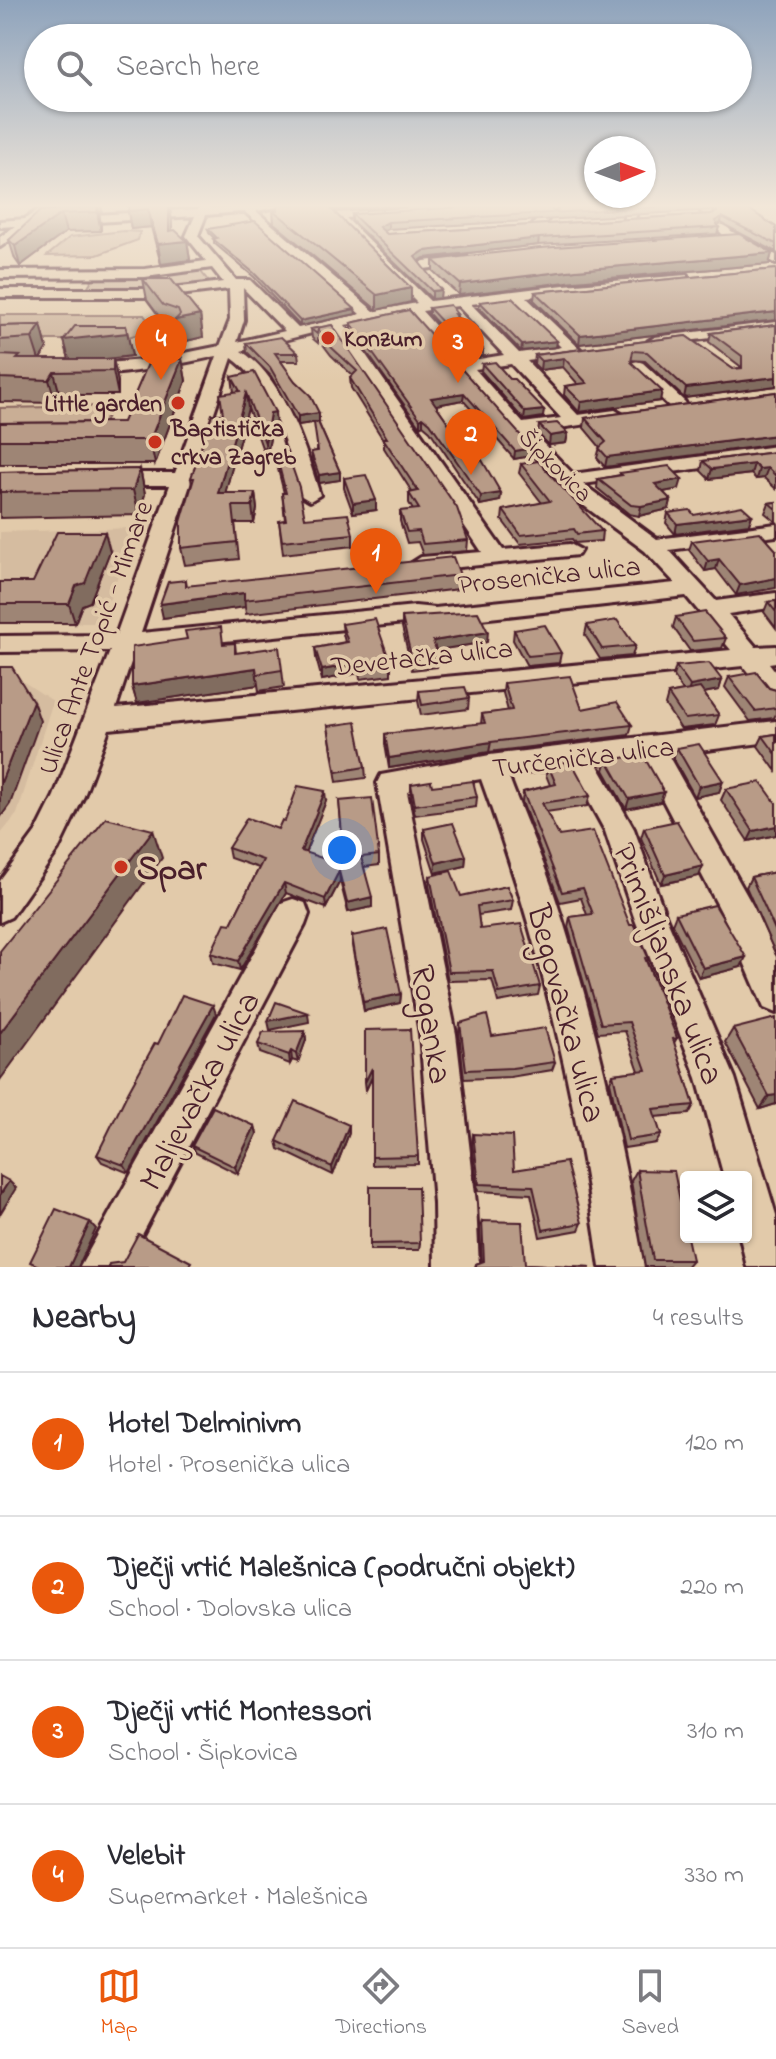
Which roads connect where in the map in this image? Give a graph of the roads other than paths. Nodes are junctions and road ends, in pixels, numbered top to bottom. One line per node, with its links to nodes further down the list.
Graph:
1 (307, 263): 17 (street)
2 (380, 263): 16 (street, Šipkovica)
3 (441, 263): 5 (street)
4 (214, 264): 11 (street); 12 (street)
5 (424, 265)
6 (776, 270): 7 (street)
7 (760, 272)
8 (0, 274): 11 (street)
9 (694, 277): 14 (street)
10 (0, 283): 11 (street)
11 (73, 284): 12 (street); 13 (street)
12 (233, 284): 20 (street); 24 (street, Ulica Ante Topić - Mimare)
13 (0, 293)
14 (516, 295): 15 (street); 26 (street)
15 (462, 302): 16 (street); 26 (street)
16 (421, 308): 17 (street); 27 (street, Šipkovica)
17 (371, 316): 18 (street)
18 (336, 323): 20 (street); 40 (street)
19 (776, 326): 21 (street)
20 (294, 332): 24 (street)
21 (688, 337): 23 (street); 25 (street)
22 (191, 340): 24 (street)
23 (640, 343)
24 (220, 344): 29 (street); 34 (street, Ulica Ante Topić - Mimare); 36 (street)
25 (707, 352)
26 (514, 359): 27 (street); 30 (street)
27 (463, 366): 31 (street, Šipkovica)
28 (637, 366): 30 (street)
29 (61, 370)
30 (574, 421): 31 (street)
31 (519, 429): 35 (street, Šipkovica)
32 (776, 452): 35 (street)
33 (91, 479): 34 (street)
34 (182, 479): 45 (street, Ulica Ante Topić - Mimare)
35 (568, 480): 38 (street, Šipkovica)
36 (310, 495)
37 (776, 530): 38 (street)
38 (653, 546): 42 (street, Šipkovica)
39 (570, 550): 40 (street)
40 (496, 556): 41 (street)
41 (401, 566)
42 (693, 588): 44 (street, Šipkovica); 45 (street, Prosenička ulica)
43 (776, 600): 44 (street)
44 (711, 609): 47 (street, Šipkovica)
45 (125, 643): 46 (street, Prosenička ulica); 49 (street, Ulica Ante Topić - Mimare)
46 (0, 644)
47 (764, 655): 48 (street, Šipkovica); 49 (street, Devetačka ulica)
48 (776, 689)
49 (99, 720): 55 (street, Ulica Ante Topić - Mimare)
50 (776, 731): 51 (street, Turčenička ulica)
51 (650, 748): 52 (street, Turčenička ulica); 57 (street)
52 (578, 755): 53 (street, Turčenička ulica); 58 (street, Primišljanska ulica)
53 (490, 766): 54 (street, Turčenička ulica); 62 (street, Begovačka ulica)
54 (391, 783): 61 (street, Roganka)
55 (0, 907)
56 (293, 914): 60 (street, Maljevačka ulica)
57 (776, 996)
58 (742, 1171)
59 (752, 1205): 63 (street, Primišljanska ulica)
60 (102, 1267)
61 (457, 1267)
62 (622, 1267)
63 (769, 1267)

